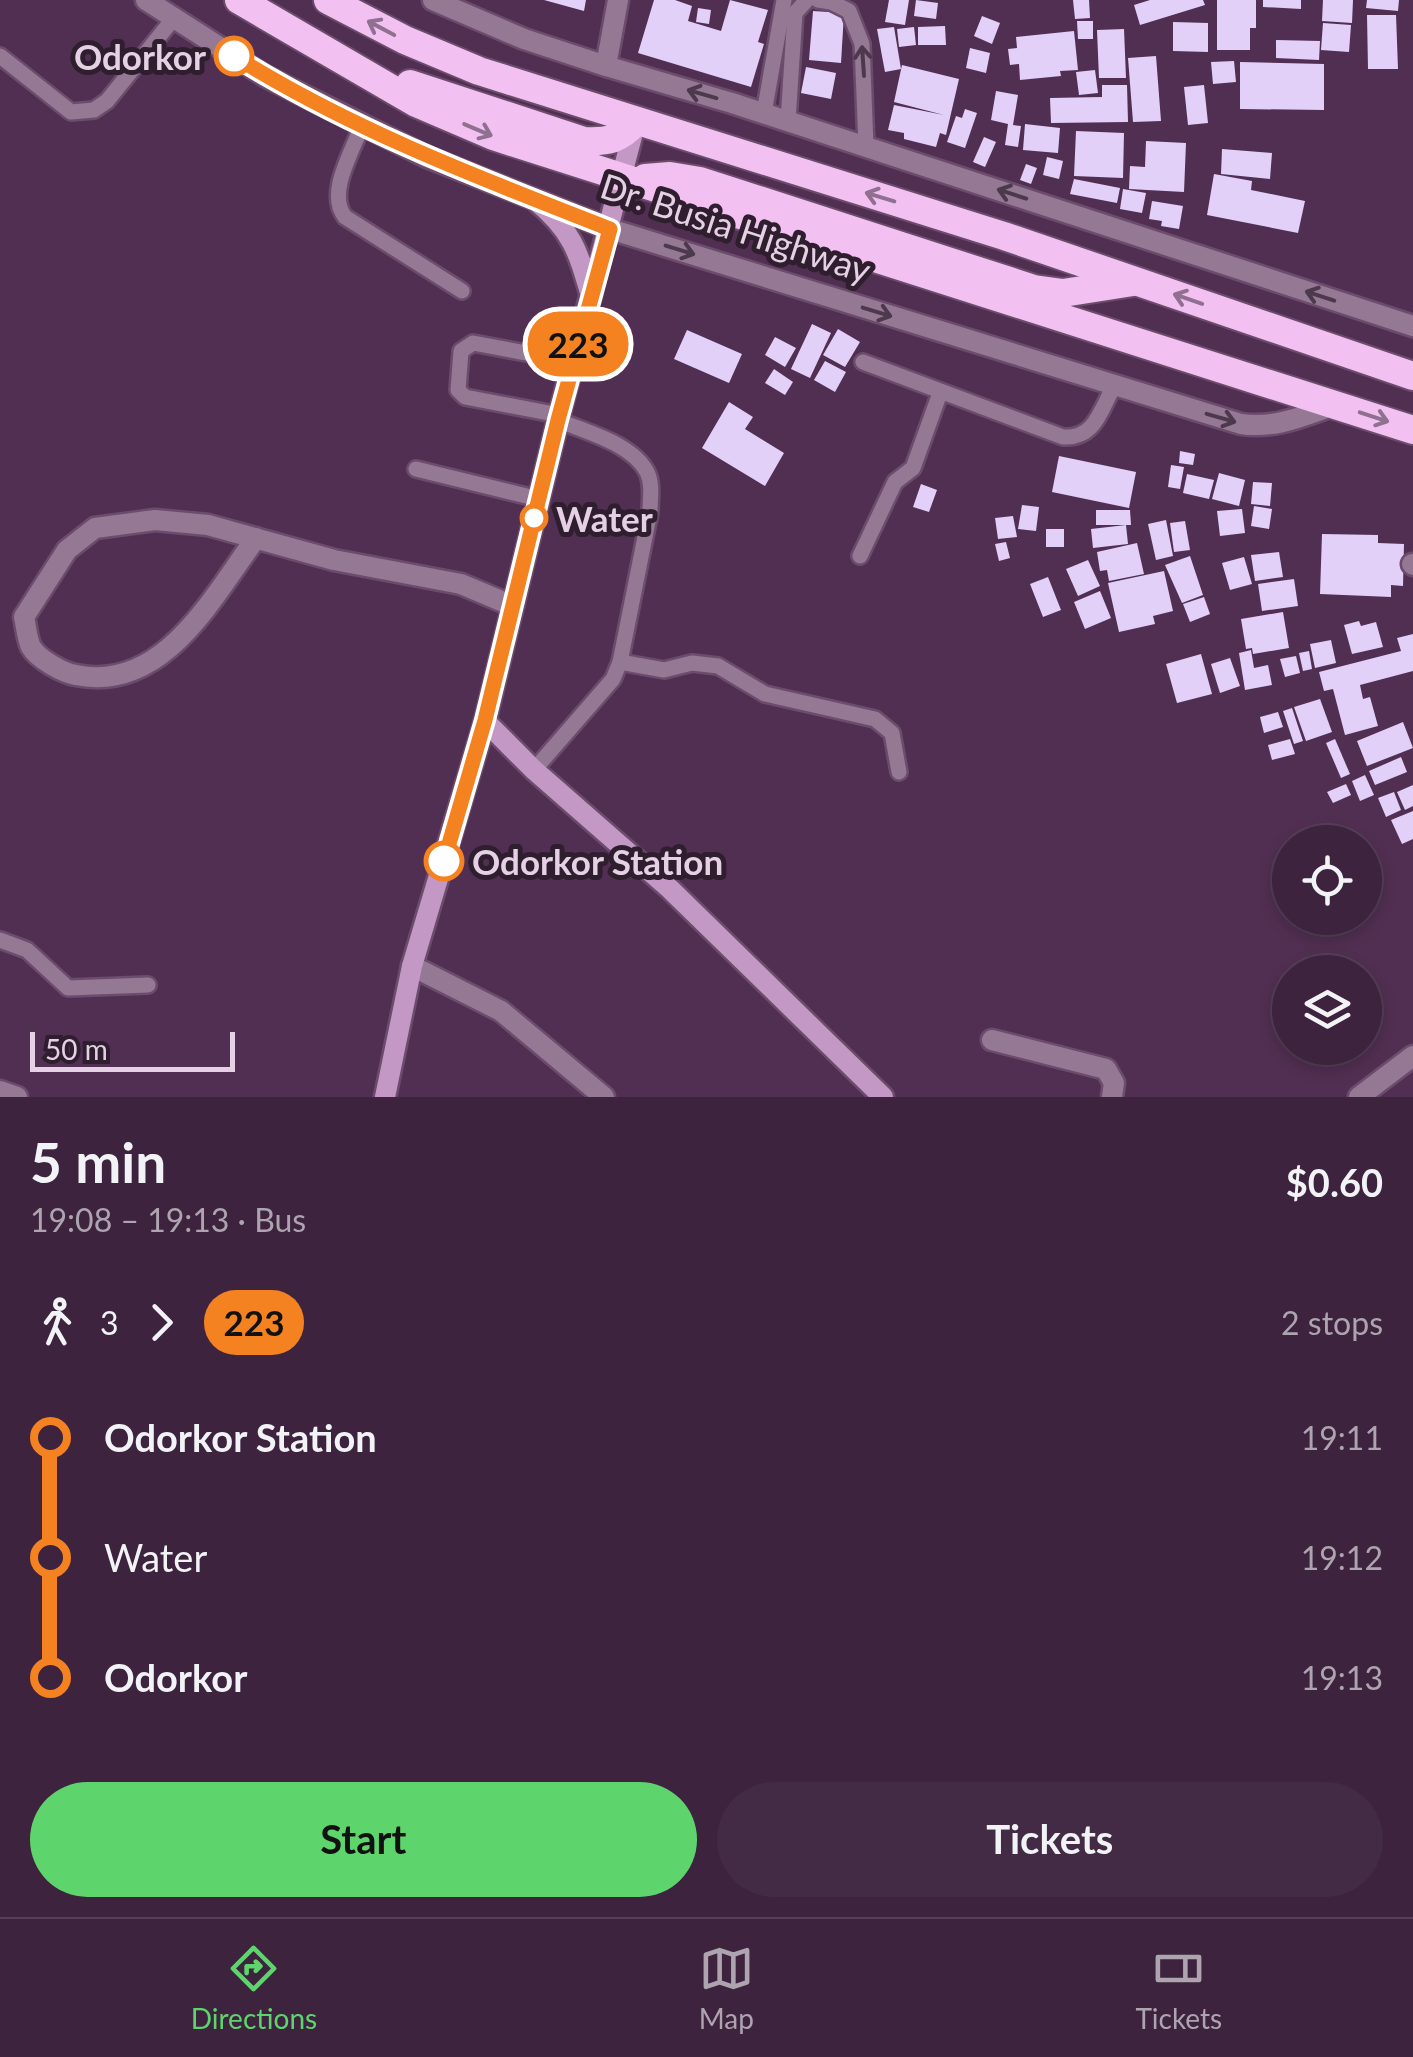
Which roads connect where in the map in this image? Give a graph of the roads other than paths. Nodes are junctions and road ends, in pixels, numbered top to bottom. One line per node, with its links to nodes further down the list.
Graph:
1 (146, 0): 9 (street, Dr. Busia Highway)
2 (239, 0): 12 (highway, Dr. Busia Highway)
3 (328, 0): 14 (highway, Dr. Busia Highway, one-way to 3)
4 (434, 0): 11 (street)
5 (618, 0): 11 (street)
6 (784, 0): 13 (lane)
7 (807, 0): 15 (lane)
8 (818, 0): 17 (lane, one-way to 8)
9 (174, 18): 10 (lane); 16 (street, Dr. Busia Highway)
10 (0, 56)
11 (606, 66): 13 (street, one-way to 11)
12 (352, 68): 14 (highway); 18 (highway, Dr. Busia Highway, one-way to 18)
13 (764, 113): 15 (street)
14 (636, 121): 18 (main road); 21 (highway, Dr. Busia Highway, one-way to 14)
15 (788, 121): 17 (street)
16 (362, 125): 19 (street, Dr. Busia Highway); 22 (lane)
17 (866, 146): 24 (street, one-way to 17)
18 (624, 179): 20 (main road); 21 (highway); 30 (highway, Dr. Busia Highway)
19 (535, 200): 20 (street, Dr. Busia Highway); 23 (main road)
20 (610, 229): 23 (main road); 28 (street, Dr. Busia Highway, one-way to 28)
21 (1138, 282): 27 (highway, Dr. Busia Highway, one-way to 21)
22 (462, 291)
23 (592, 298): 25 (main road)
24 (1413, 326)
25 (574, 362): 31 (main road); 31 (lane)
26 (863, 362): 29 (lane)
27 (1413, 376)
28 (1114, 386): 29 (lane); 30 (street, Dr. Busia Highway, one-way to 30)
29 (940, 394): 36 (lane)
30 (1335, 404): 32 (highway, Dr. Busia Highway, one-way to 32)
31 (558, 417): 34 (main road); 38 (lane)
32 (1413, 430)
33 (416, 470): 34 (lane)
34 (539, 499): 37 (main road)
35 (256, 538): 35 (street); 37 (street)
36 (860, 556)
37 (513, 606): 39 (main road)
38 (620, 662): 40 (lane); 41 (lane)
39 (485, 720): 40 (main road); 43 (main road)
40 (534, 770): 51 (main road)
41 (899, 772)
42 (0, 940): 44 (lane)
43 (412, 966): 49 (main road); 50 (street)
44 (148, 985)
45 (992, 1040): 52 (street)
46 (1413, 1056): 53 (street)
47 (0, 1091): 48 (street)
48 (17, 1097)
49 (385, 1097)
50 (604, 1097)
51 (882, 1097)
52 (1112, 1097)
53 (1359, 1097)

